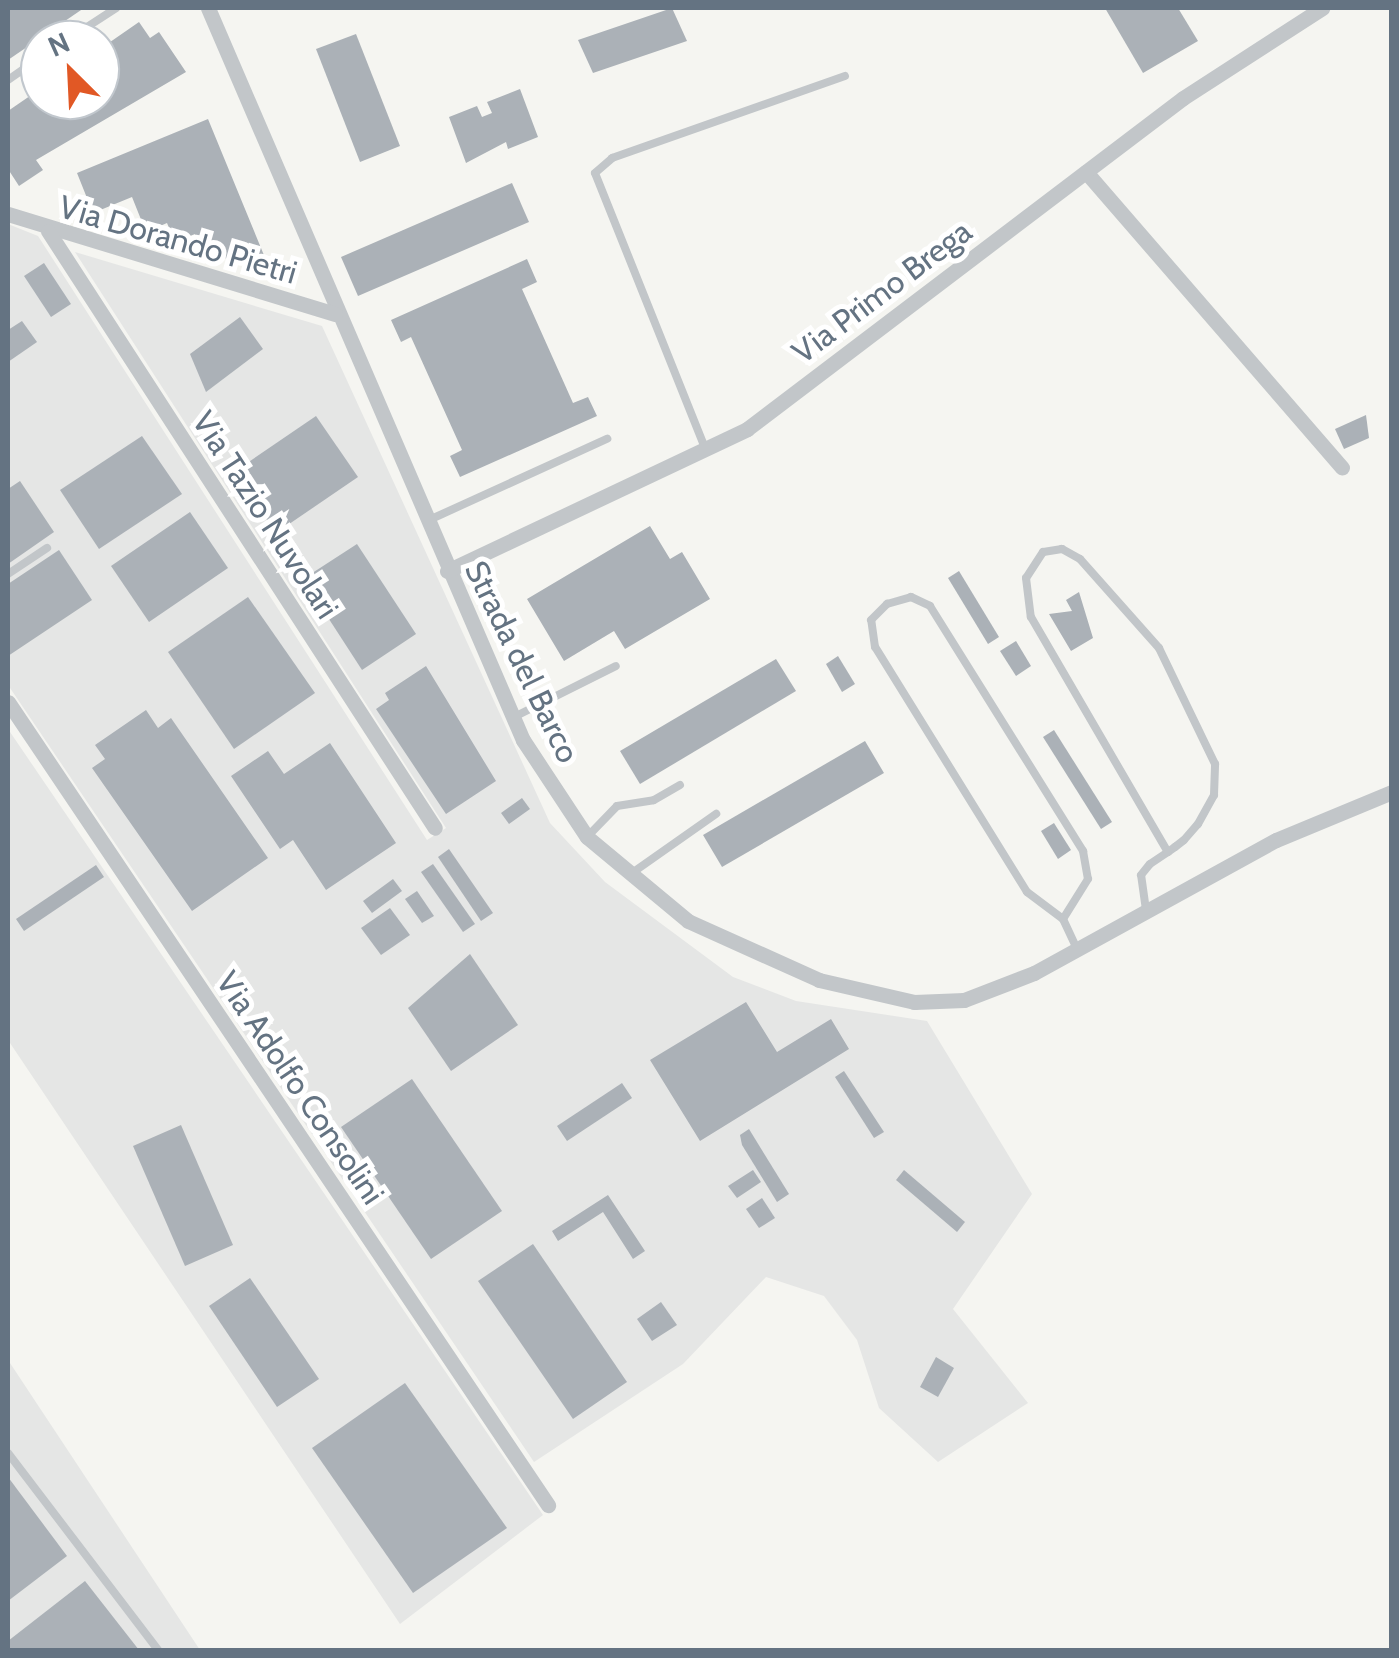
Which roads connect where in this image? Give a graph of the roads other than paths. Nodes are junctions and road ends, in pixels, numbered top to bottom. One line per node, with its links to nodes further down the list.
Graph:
1 (208, 8): 7 (street, Strada del Barco)
2 (1322, 8): 4 (street, Via Primo Brega)
3 (846, 76): 9 (lane)
4 (1086, 172): 9 (street, Via Primo Brega); 10 (street)
5 (8, 214): 6 (street, Via Dorando Pietri)
6 (48, 231): 7 (street, Via Dorando Pietri); 21 (street, Via Tazio Nuvolari)
7 (335, 314): 11 (street, Strada del Barco)
8 (606, 439): 11 (lane)
9 (707, 452): 13 (street, Via Primo Brega)
10 (1342, 468)
11 (425, 522): 13 (street, Strada del Barco)
12 (46, 548): 14 (lane)
13 (447, 572): 17 (street, Strada del Barco)
14 (8, 574)
15 (616, 666): 17 (lane)
16 (8, 702): 29 (street, Via Adolfo Consolini)
17 (512, 718): 22 (street, Strada del Barco)
18 (680, 784): 22 (lane)
19 (1392, 792): 25 (street, Strada del Barco)
20 (716, 814): 24 (lane)
21 (435, 828)
22 (588, 837): 24 (street, Strada del Barco)
23 (1168, 852): 23 (lane); 25 (lane)
24 (629, 876): 27 (street, Strada del Barco)
25 (1146, 910): 27 (street, Strada del Barco)
26 (1063, 919): 26 (lane); 27 (lane)
27 (1077, 948)
28 (8, 1453): 30 (lane)
29 (548, 1505)
30 (158, 1650)

